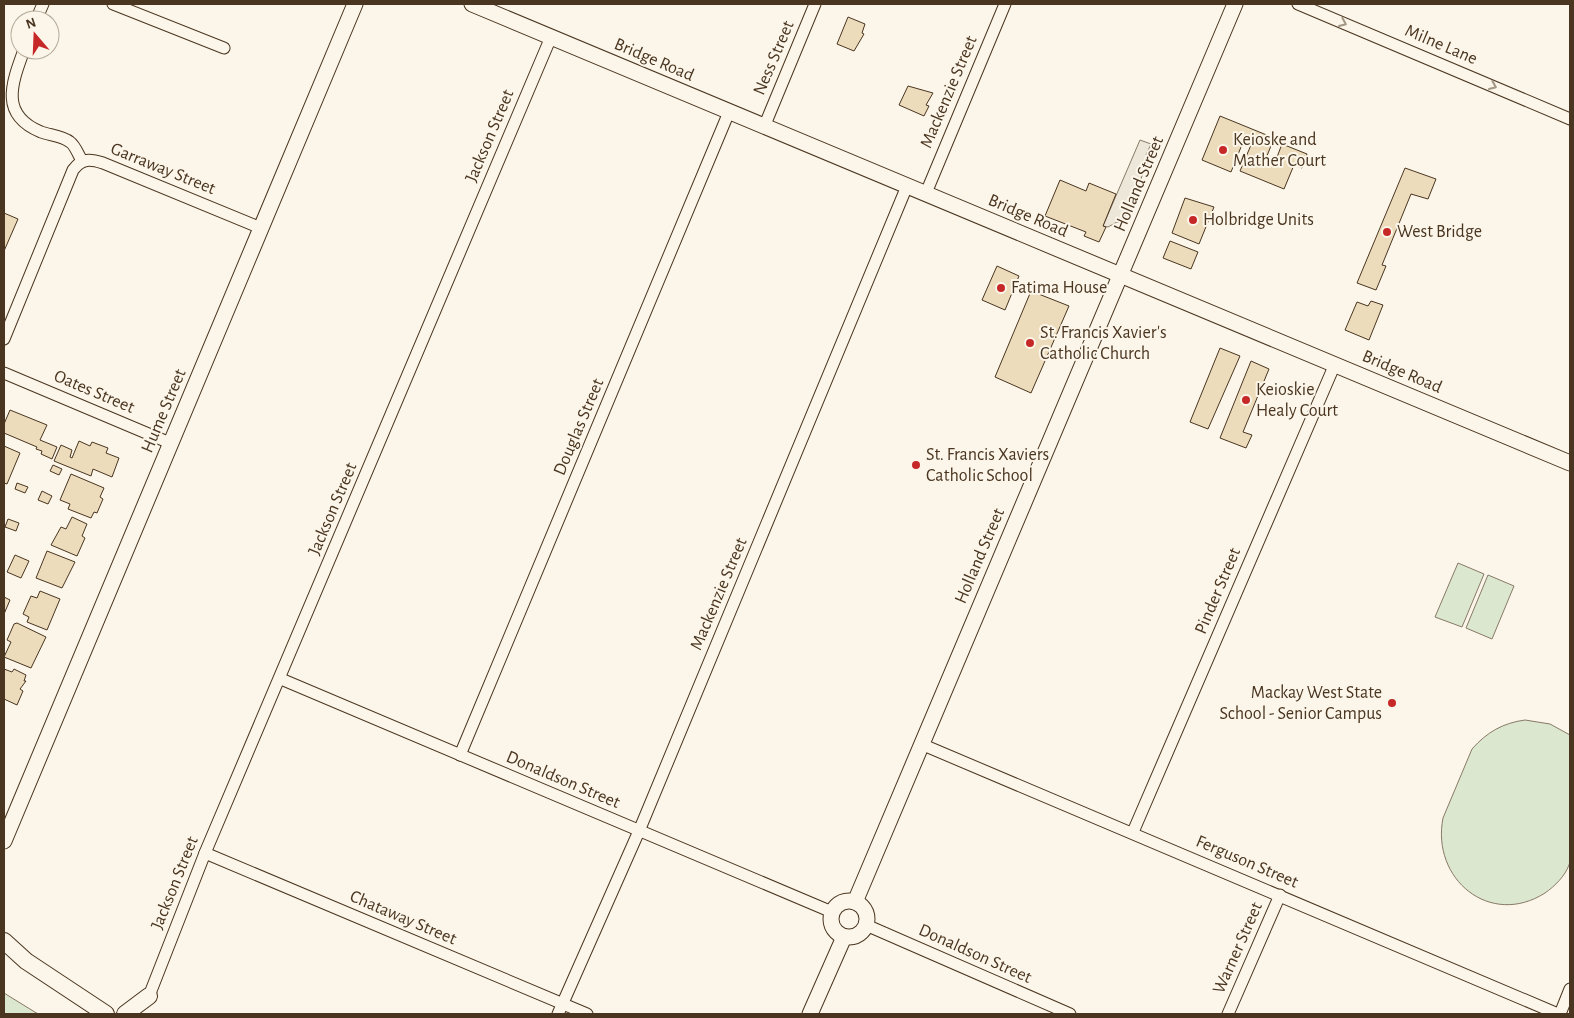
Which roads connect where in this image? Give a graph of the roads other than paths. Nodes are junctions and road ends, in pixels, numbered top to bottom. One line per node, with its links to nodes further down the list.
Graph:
1 (113, 4): 9 (street)
2 (355, 4): 17 (street, Hume Street)
3 (472, 4): 8 (street, Bridge Road)
4 (815, 4): 13 (street, Ness Street)
5 (1005, 4): 16 (street, Mackenzie Street)
6 (1235, 4): 18 (street, Holland Street)
7 (1298, 4): 12 (street, Milne Lane, one-way to 12)
8 (551, 37): 11 (street, Bridge Road); 24 (street, Jackson Street)
9 (224, 48)
10 (21, 60): 14 (street, Garraway Street)
11 (730, 112): 13 (street, Bridge Road); 26 (street, Douglas Street)
12 (1570, 119)
13 (764, 126): 15 (street, Bridge Road)
14 (82, 161): 17 (street, Garraway Street); 19 (street)
15 (907, 186): 16 (street, Bridge Road); 27 (street, Mackenzie Street)
16 (926, 193): 18 (street, Bridge Road)
17 (262, 228): 22 (street, Hume Street)
18 (1121, 275): 20 (street, Bridge Road); 25 (street, Holland Street)
19 (4, 339)
20 (1335, 364): 23 (street, Bridge Road); 28 (street, Pinder Street)
21 (4, 373): 22 (street, Oates Street)
22 (170, 443): 29 (street, Hume Street)
23 (1570, 463)
24 (281, 678): 26 (street, Donaldson Street); 30 (street, Jackson Street)
25 (921, 744): 28 (street, Ferguson Street); 32 (street, Holland Street)
26 (460, 755): 27 (street, Donaldson Street)
27 (639, 831): 33 (street, Donaldson Street); 41 (street, Mackenzie Street)
28 (1133, 832): 31 (street, Ferguson Street)
29 (5, 837)
30 (205, 853): 40 (street, Jackson Street); 41 (street, Chataway Street)
31 (1280, 895): 48 (street, Warner Street); 49 (street, Ferguson Street)
32 (855, 902): 33 (street); 34 (street)
33 (832, 912): 35 (street)
34 (866, 925): 35 (street); 47 (street, Donaldson Street)
35 (844, 937): 46 (street)
36 (4, 942): 38 (main road)
37 (4, 956): 38 (main road)
38 (26, 961): 42 (main road)
39 (1570, 989): 49 (street)
40 (149, 996): 43 (main road); 44 (main road)
41 (560, 1009): 45 (street, Chataway Street)
42 (106, 1014)
43 (125, 1014)
44 (146, 1014)
45 (586, 1014)
46 (810, 1014)
47 (1070, 1014)
48 (1228, 1014)
49 (1559, 1014)

